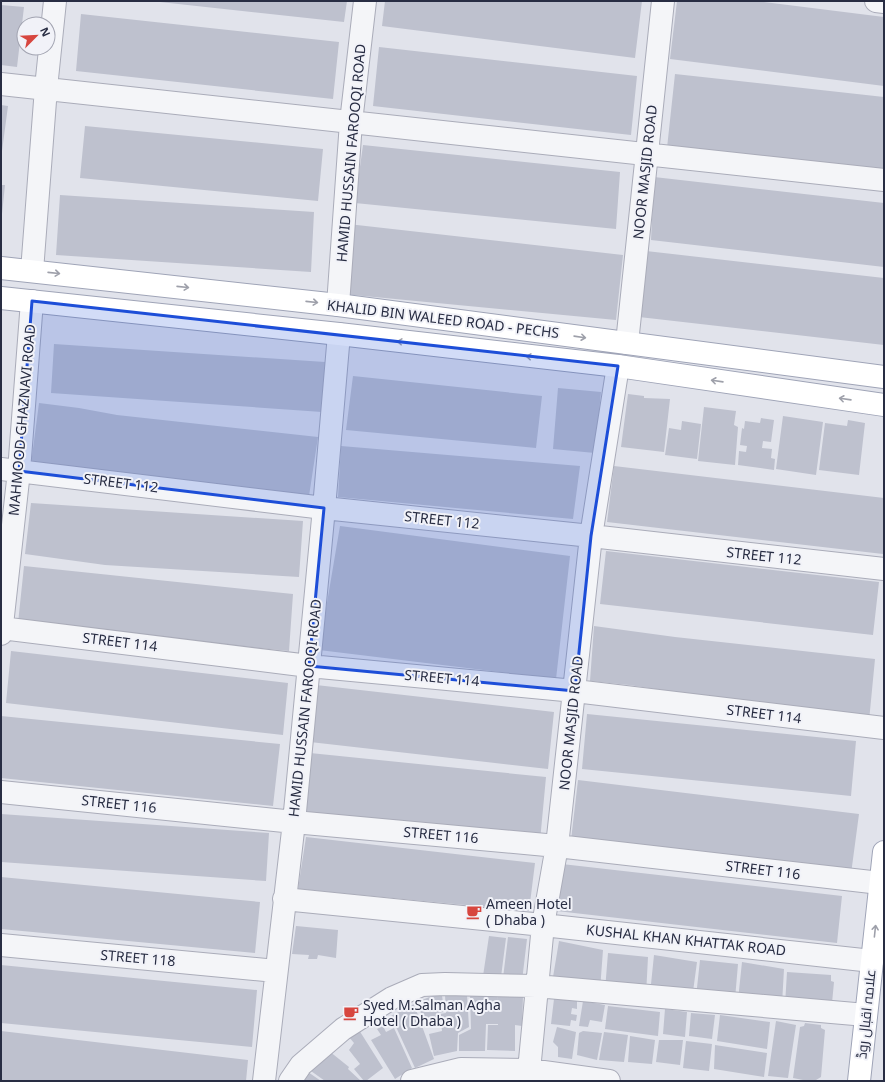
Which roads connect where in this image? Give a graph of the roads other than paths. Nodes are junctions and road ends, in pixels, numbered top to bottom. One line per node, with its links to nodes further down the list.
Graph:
1 (55, 1): 7 (street)
2 (365, 1): 8 (street, HAMID HUSSAIN FAROOQI ROAD)
3 (663, 1): 9 (street, NOOR MASJID ROAD)
4 (876, 1): 5 (street)
5 (884, 2)
6 (1, 84): 7 (street)
7 (46, 88): 8 (street); 12 (street)
8 (351, 122): 9 (street); 15 (street, HAMID HUSSAIN FAROOQI ROAD)
9 (647, 154): 10 (street); 17 (street, NOOR MASJID ROAD)
10 (884, 180)
11 (1, 268): 12 (main road, KHALID BIN WALEED ROAD - PECHS)
12 (32, 270): 15 (main road, KHALID BIN WALEED ROAD - PECHS, one-way to 15)
13 (1, 298): 14 (main road, KHALID BIN WALEED ROAD - PECHS)
14 (32, 301): 16 (main road, KHALID BIN WALEED ROAD - PECHS); 21 (street, MAHMOOD GHAZNAVI ROAD)
15 (338, 305): 17 (main road, KHALID BIN WALEED ROAD - PECHS, one-way to 17)
16 (339, 334): 18 (main road, KHALID BIN WALEED ROAD - PECHS, one-way to 16); 22 (street, HAMID HUSSAIN FAROOQI ROAD)
17 (627, 343): 19 (main road, KHALID BIN WALEED ROAD - PECHS)
18 (618, 366): 20 (main road, KHALID BIN WALEED ROAD - PECHS, one-way to 18); 23 (street, NOOR MASJID ROAD)
19 (884, 377)
20 (884, 405)
21 (10, 470): 22 (street, STREET 112); 25 (street, MAHMOOD GHAZNAVI ROAD)
22 (324, 508): 23 (street, STREET 112); 26 (street, HAMID HUSSAIN FAROOQI ROAD)
23 (591, 536): 24 (street, STREET 112); 27 (street, NOOR MASJID ROAD)
24 (884, 569)
25 (1, 630): 26 (street, STREET 114)
26 (309, 666): 27 (street, STREET 114); 30 (street, HAMID HUSSAIN FAROOQI ROAD)
27 (575, 691): 28 (street, STREET 114); 31 (street, NOOR MASJID ROAD)
28 (884, 728)
29 (1, 792): 30 (street, STREET 116)
30 (294, 822): 31 (street, STREET 116); 34 (street, HAMID HUSSAIN FAROOQI ROAD)
31 (557, 846): 33 (street, STREET 116); 35 (street, NOOR MASJID ROAD)
32 (884, 852): 33 (main road, علامہ اقبال روڈ)
33 (880, 884): 37 (main road, علامہ اقبال روڈ, one-way to 33)
34 (284, 899): 35 (street, KUSHAL KHAN KHATTAK ROAD); 38 (street, HAMID HUSSAIN FAROOQI ROAD)
35 (543, 925): 37 (street, KUSHAL KHAN KHATTAK ROAD); 39 (street, NOOR MASJID ROAD)
36 (1, 945): 38 (street, STREET 118)
37 (872, 961): 40 (main road, علامہ اقبال روڈ)
38 (276, 971): 42 (street, HAMID HUSSAIN FAROOQI ROAD)
39 (536, 986): 40 (street); 41 (street, NOOR MASJID ROAD); 43 (street)
40 (866, 1015): 46 (main road, علامہ اقبال روڈ)
41 (528, 1076): 44 (street); 45 (street)
42 (264, 1081)
43 (290, 1081)
44 (412, 1081)
45 (609, 1081)
46 (859, 1081)

